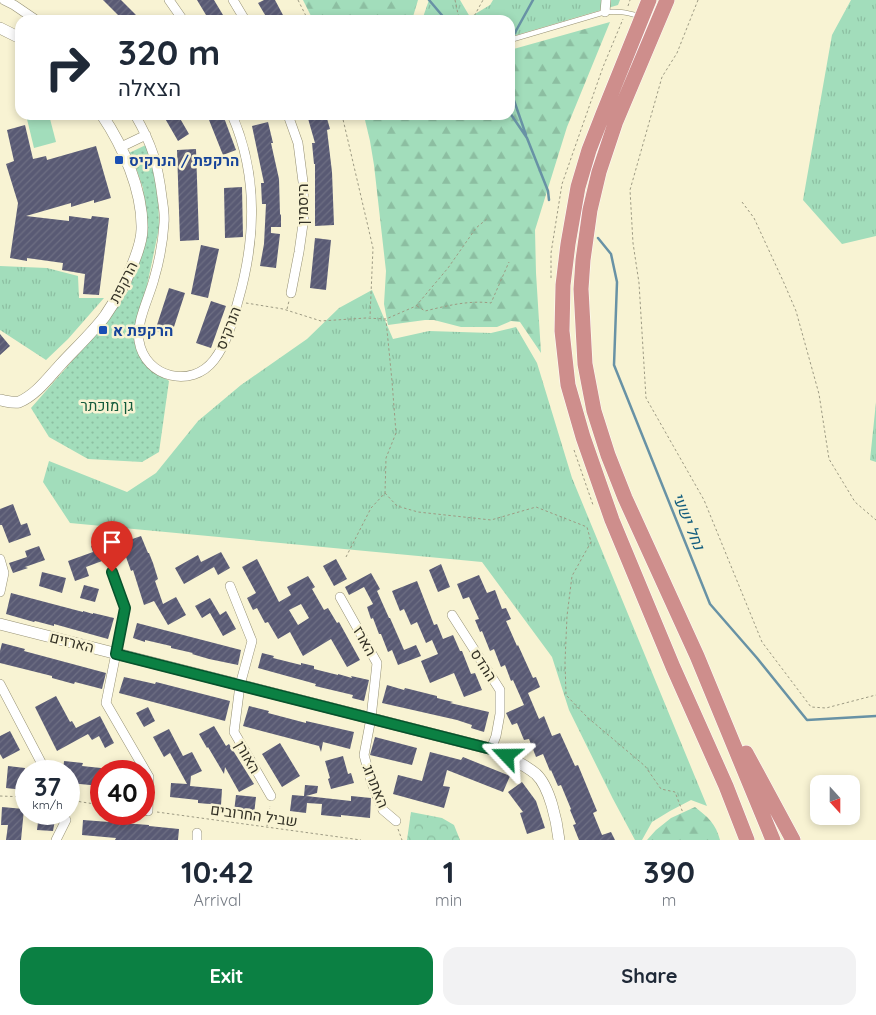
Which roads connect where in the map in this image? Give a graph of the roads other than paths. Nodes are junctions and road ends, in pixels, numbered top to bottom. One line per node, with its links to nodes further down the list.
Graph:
1 (4, 0): 8 (street)
2 (169, 0): 9 (street)
3 (234, 0): 10 (street)
4 (606, 0): 7 (street)
5 (649, 0): 11 (highway)
6 (666, 0): 31 (highway)
7 (604, 12): 11 (lane); 14 (lane)
8 (29, 15)
9 (180, 15)
10 (242, 15)
11 (642, 17): 38 (highway)
12 (0, 28): 13 (street)
13 (15, 36)
14 (515, 39)
15 (106, 120): 20 (street, הרקפת)
16 (138, 120): 19 (street, הנרקיס)
17 (234, 120): 19 (street, הנרקיס)
18 (290, 120): 21 (street, היסמין)
19 (146, 135): 20 (street)
20 (121, 147): 22 (street, הרקפת)
21 (291, 293)
22 (0, 400)
23 (0, 559): 26 (street)
24 (112, 572): 30 (street)
25 (230, 586): 33 (street, האורן)
26 (0, 592)
27 (340, 597): 34 (street, הארז)
28 (452, 615): 35 (street, ההדס)
29 (0, 624): 30 (street, הארזים)
30 (116, 654): 33 (street, הארזים); 37 (street)
31 (697, 656): 46 (highway); 47 (highway)
32 (0, 684): 36 (street)
33 (240, 685): 34 (street, הארזים); 39 (street, האורן)
34 (371, 718): 35 (street, הארזים); 40 (street, האתרוג)
35 (491, 749): 43 (street, הארזים)
36 (41, 760)
37 (139, 760)
38 (726, 786): 44 (highway); 45 (highway)
39 (271, 796)
40 (396, 821)
41 (64, 825): 42 (street)
42 (56, 840)
43 (559, 840)
44 (735, 840)
45 (747, 840)
46 (773, 840)
47 (793, 840)

